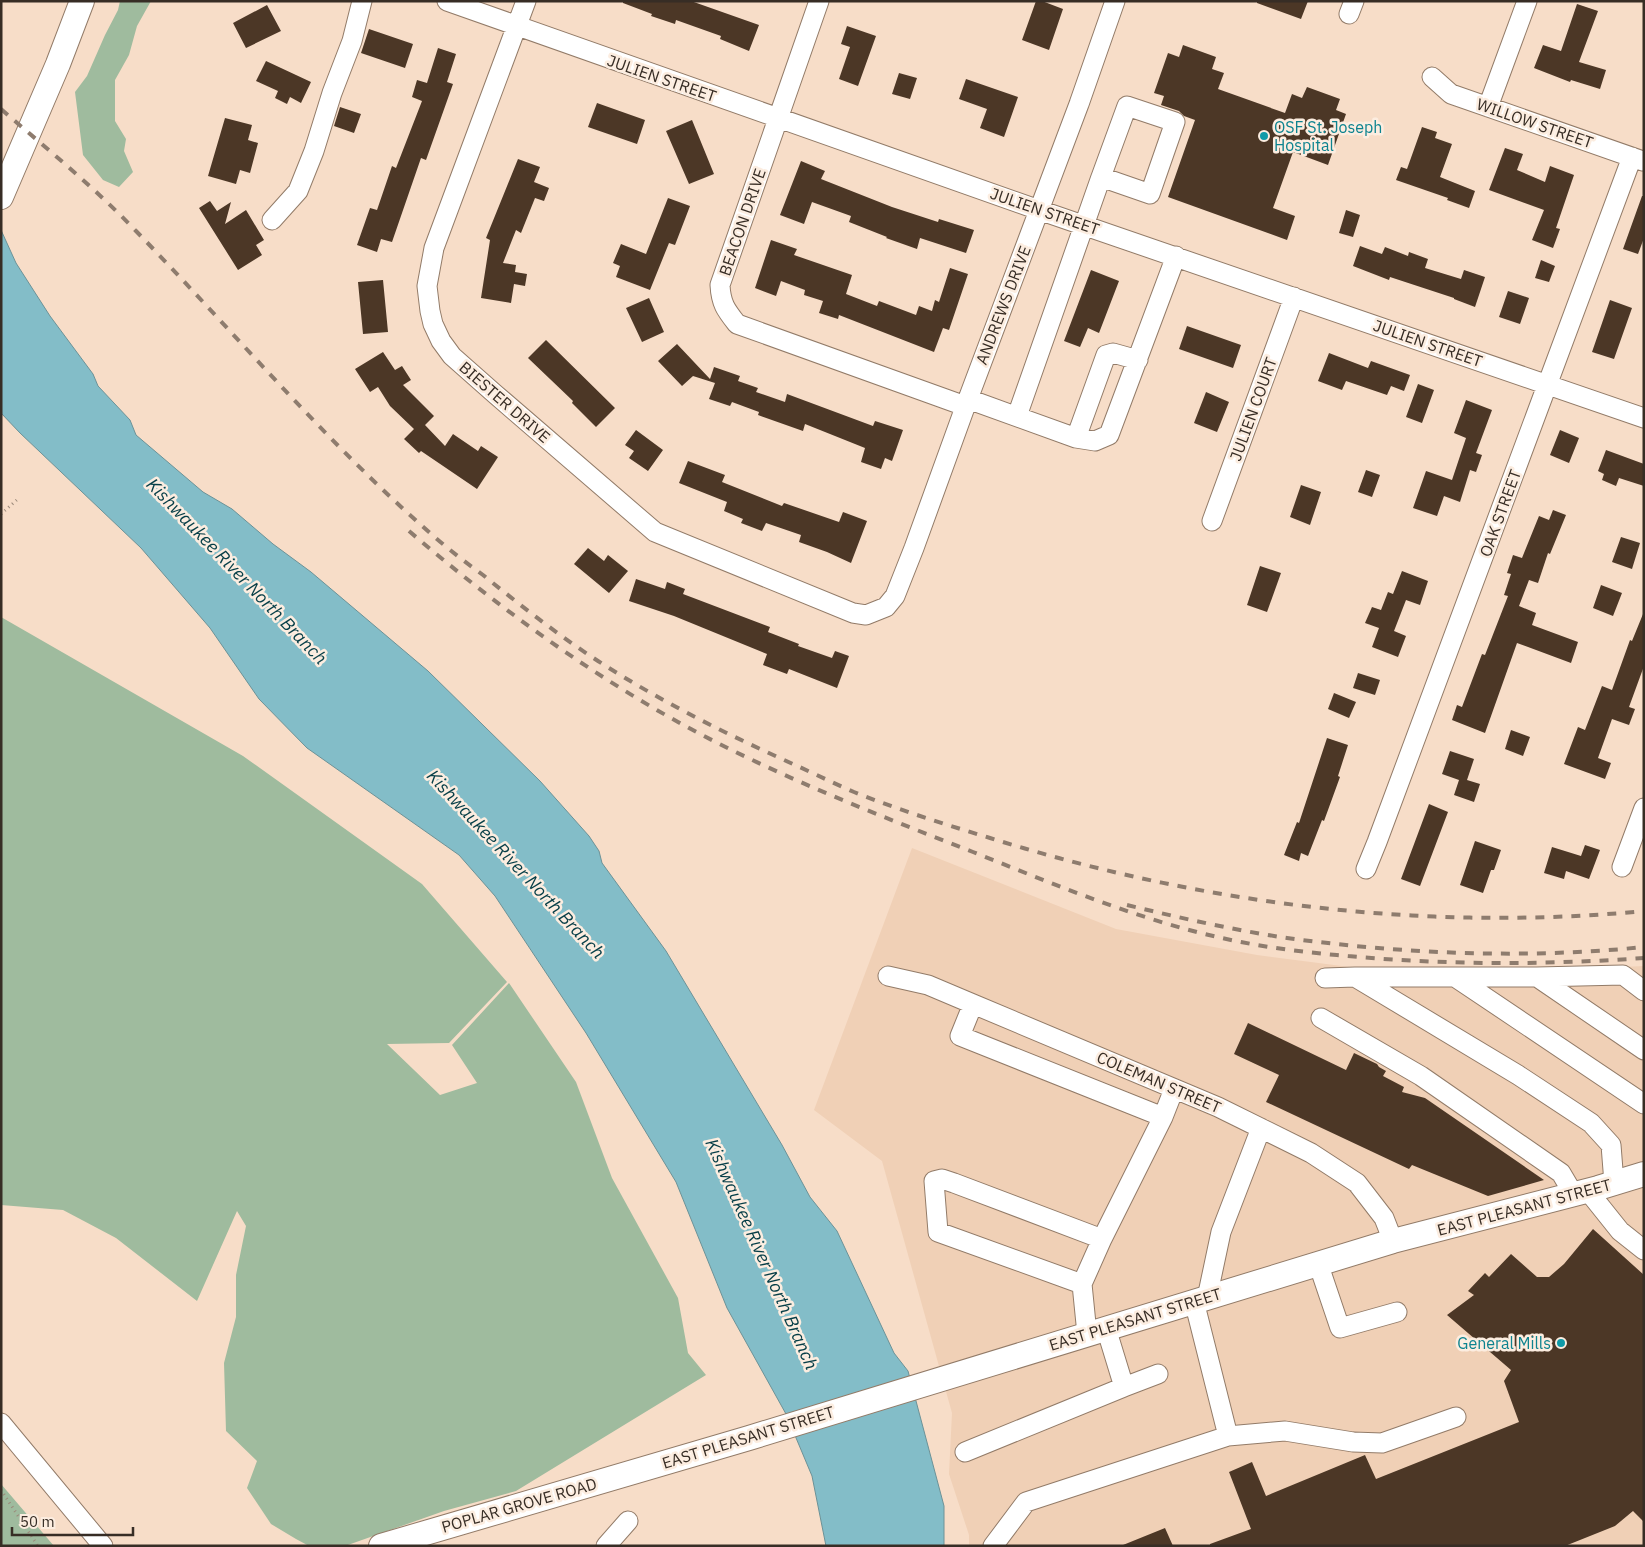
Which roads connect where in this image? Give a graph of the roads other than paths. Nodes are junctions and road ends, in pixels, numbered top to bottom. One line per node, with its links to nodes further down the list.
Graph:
1 (82, 1): 14 (main road)
2 (362, 1): 16 (street)
3 (447, 1): 8 (street, JULIEN STREET)
4 (526, 1): 8 (street, BIESTER DRIVE)
5 (819, 1): 11 (street, BEACON DRIVE)
6 (1115, 1): 15 (street, ANDREWS DRIVE)
7 (1527, 1): 10 (street)
8 (517, 27): 11 (street, JULIEN STREET); 27 (street, BIESTER DRIVE)
9 (1432, 77): 10 (street, WILLOW STREET)
10 (1488, 107): 12 (street, WILLOW STREET)
11 (778, 118): 15 (street, JULIEN STREET); 22 (street, BEACON DRIVE)
12 (1638, 159): 21 (street, OAK STREET)
13 (1101, 177): 13 (street); 17 (street)
14 (1, 197)
15 (1039, 210): 17 (street, JULIEN STREET); 22 (street, ANDREWS DRIVE)
16 (272, 220)
17 (1085, 225): 18 (street, JULIEN STREET); 23 (street)
18 (1176, 256): 19 (street, JULIEN STREET); 20 (street, BEACON DRIVE)
19 (1294, 296): 21 (street, JULIEN STREET); 26 (street, JULIEN COURT)
20 (1138, 360): 25 (street, BEACON DRIVE); 25 (street)
21 (1548, 384): 24 (street, JULIEN STREET); 30 (street, OAK STREET)
22 (966, 403): 23 (street, BEACON DRIVE); 27 (street, ANDREWS DRIVE)
23 (1017, 416): 25 (street, BEACON DRIVE)
24 (1644, 418)
25 (1076, 438)
26 (1212, 521)
27 (886, 607)
28 (1644, 808): 29 (street)
29 (1622, 867)
30 (1366, 869)
31 (888, 976): 37 (street, COLEMAN STREET)
32 (1355, 977): 33 (street); 35 (street); 45 (street)
33 (1454, 977): 34 (street); 41 (street)
34 (1537, 977): 36 (street); 39 (street)
35 (1325, 978)
36 (1644, 990)
37 (972, 1004): 40 (street, COLEMAN STREET); 42 (street)
38 (1321, 1018): 46 (street)
39 (1644, 1050)
40 (1174, 1089): 42 (street); 43 (street, COLEMAN STREET)
41 (1644, 1104)
42 (1163, 1116): 47 (street)
43 (1261, 1128): 48 (street, COLEMAN STREET); 52 (street)
44 (1644, 1174): 45 (main road, EAST PLEASANT STREET)
45 (1614, 1183): 46 (main road, EAST PLEASANT STREET)
46 (1581, 1193): 48 (main road, EAST PLEASANT STREET); 49 (street)
47 (1102, 1239): 51 (street); 51 (street)
48 (1392, 1241): 50 (main road, EAST PLEASANT STREET)
49 (1644, 1250)
50 (1318, 1263): 52 (main road, EAST PLEASANT STREET); 53 (street)
51 (1082, 1284): 54 (street)
52 (1200, 1300): 54 (main road, EAST PLEASANT STREET); 59 (street)
53 (1397, 1312)
54 (1096, 1331): 56 (street); 61 (main road, EAST PLEASANT STREET)
55 (1158, 1374): 56 (street)
56 (1124, 1387): 60 (street)
57 (1456, 1417): 59 (street)
58 (1, 1423): 63 (street)
59 (1228, 1436): 66 (street)
60 (965, 1452)
61 (628, 1472): 64 (main road, POPLAR GROVE ROAD)
62 (628, 1521): 65 (street)
63 (101, 1544)
64 (381, 1546)
65 (606, 1546)
66 (993, 1546)

